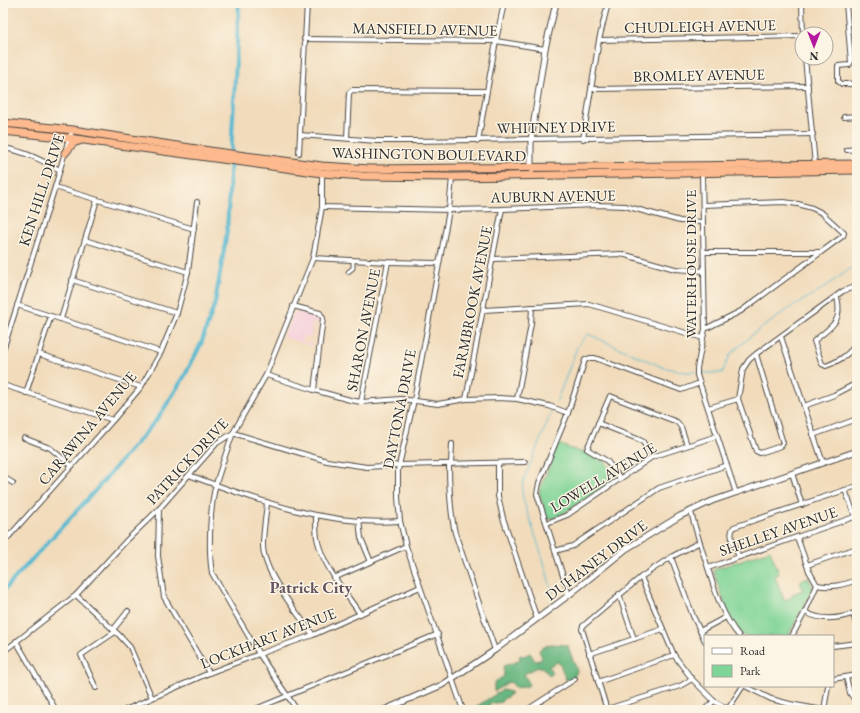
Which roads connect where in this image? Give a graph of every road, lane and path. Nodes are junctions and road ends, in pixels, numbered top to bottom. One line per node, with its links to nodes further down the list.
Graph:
1 (307, 3): 9 (street)
2 (504, 3): 11 (street)
3 (556, 3): 12 (street)
4 (608, 3): 10 (street)
5 (802, 3): 7 (street)
6 (846, 3): 14 (street)
7 (802, 26)
8 (794, 35): 10 (street, CHUDLEIGH AVENUE)
9 (304, 39): 11 (street, MANSFIELD AVENUE); 24 (street)
10 (599, 40): 16 (street)
11 (496, 41): 12 (street, MANSFIELD AVENUE); 17 (street)
12 (545, 49): 30 (street)
13 (806, 66): 15 (street)
14 (857, 84)
15 (808, 86): 16 (street, BROMLEY AVENUE); 23 (street)
16 (591, 89): 28 (street)
17 (486, 91): 27 (street); 29 (street)
18 (857, 116): 19 (street)
19 (844, 117)
20 (3, 123): 21 (highway, WASHINGTON BOULEVARD)
21 (73, 130): 26 (street, KEN HILL DRIVE); 37 (highway, WASHINGTON BOULEVARD)
22 (3, 131): 25 (highway, WASHINGTON BOULEVARD)
23 (813, 134): 28 (street, WHITNEY DRIVE); 39 (street)
24 (300, 135): 27 (street, WHITNEY DRIVE); 36 (street)
25 (46, 136): 26 (highway, WASHINGTON BOULEVARD); 35 (highway)
26 (69, 138): 31 (highway, WASHINGTON BOULEVARD); 35 (street, KEN HILL DRIVE)
27 (347, 138): 29 (street, WHITNEY DRIVE)
28 (583, 139): 30 (street, WHITNEY DRIVE)
29 (478, 140): 30 (street, WHITNEY DRIVE)
30 (531, 140): 40 (street)
31 (92, 142): 35 (highway); 37 (highway, WASHINGTON BOULEVARD)
32 (3, 148): 41 (street)
33 (857, 149): 34 (street)
34 (847, 150)
35 (65, 153): 41 (street, KEN HILL DRIVE)
36 (299, 153)
37 (216, 156): 42 (highway, WASHINGTON BOULEVARD)
38 (857, 164): 39 (highway, WASHINGTON BOULEVARD)
39 (815, 165): 40 (highway, WASHINGTON BOULEVARD)
40 (531, 168): 42 (highway, WASHINGTON BOULEVARD); 45 (street)
41 (60, 170): 47 (street, KEN HILL DRIVE)
42 (322, 170): 46 (highway, WASHINGTON BOULEVARD); 51 (street, PATRICK DRIVE)
43 (857, 170): 44 (highway, WASHINGTON BOULEVARD)
44 (702, 172): 45 (highway, WASHINGTON BOULEVARD); 50 (street, WATERHOUSE DRIVE)
45 (531, 176): 46 (highway, WASHINGTON BOULEVARD)
46 (452, 177): 53 (street, DAYTONA DRIVE)
47 (55, 187): 48 (street); 70 (street, KEN HILL DRIVE)
48 (97, 200): 55 (street); 56 (street)
49 (197, 202): 55 (street, CARAWINA AVENUE)
50 (703, 205): 54 (street, WATERHOUSE DRIVE); 58 (street)
51 (322, 207): 53 (street, AUBURN AVENUE); 59 (street, PATRICK DRIVE)
52 (502, 209): 53 (street, AUBURN AVENUE); 54 (street, AUBURN AVENUE); 60 (street, FARMBROOK AVENUE)
53 (449, 210): 63 (street, DAYTONA DRIVE)
54 (702, 222): 57 (street, WATERHOUSE DRIVE)
55 (194, 229): 65 (street, CARAWINA AVENUE)
56 (85, 240): 65 (street); 67 (street)
57 (704, 252): 58 (street); 64 (street, WATERHOUSE DRIVE)
58 (820, 252): 77 (street)
59 (313, 258): 61 (street); 71 (street, PATRICK DRIVE)
60 (493, 259): 64 (street); 73 (street, FARMBROOK AVENUE)
61 (353, 261): 62 (street); 66 (street)
62 (388, 262): 63 (street); 96 (street, SHARON AVENUE)
63 (438, 263): 95 (street, DAYTONA DRIVE)
64 (704, 271): 77 (street, WATERHOUSE DRIVE)
65 (188, 272): 74 (street, CARAWINA AVENUE)
66 (348, 272)
67 (72, 280): 74 (street); 76 (street)
68 (857, 286): 69 (street)
69 (836, 297): 78 (street); 80 (street)
70 (17, 305): 75 (street); 81 (street, KEN HILL DRIVE)
71 (293, 306): 85 (street, PATRICK DRIVE); 90 (street)
72 (532, 308): 73 (street); 79 (street); 93 (street)
73 (483, 310): 92 (street, FARMBROOK AVENUE)
74 (177, 313): 82 (street, CARAWINA AVENUE)
75 (51, 316): 76 (street); 83 (street)
76 (60, 320): 82 (street)
77 (705, 329): 79 (street, WATERHOUSE DRIVE)
78 (781, 336): 84 (street); 97 (street)
79 (703, 338): 86 (street, WATERHOUSE DRIVE)
80 (857, 342)
81 (3, 350)
82 (160, 352): 89 (street, CARAWINA AVENUE)
83 (39, 354): 89 (street); 91 (street)
84 (756, 354): 94 (street); 94 (street)
85 (266, 375): 90 (street); 103 (street, PATRICK DRIVE)
86 (700, 383): 98 (street, WATERHOUSE DRIVE); 99 (street)
87 (857, 383): 97 (street)
88 (3, 385): 91 (street)
89 (141, 387): 101 (street, CARAWINA AVENUE)
90 (314, 390): 96 (street)
91 (26, 393): 101 (street)
92 (466, 399): 93 (street); 95 (street)
93 (517, 399): 99 (street)
94 (738, 399): 98 (street)
95 (414, 400): 96 (street); 115 (street, DAYTONA DRIVE)
96 (361, 402)
97 (804, 406): 104 (street)
98 (708, 408): 105 (street, WATERHOUSE DRIVE)
99 (568, 413): 135 (street)
100 (857, 419): 104 (street)
101 (113, 420): 117 (street, CARAWINA AVENUE)
102 (598, 423): 108 (street); 110 (street); 121 (street)
103 (233, 433): 115 (street); 119 (street, PATRICK DRIVE); 123 (street)
104 (813, 434): 113 (street)
105 (717, 436): 108 (street, LOWELL AVENUE); 116 (street, WATERHOUSE DRIVE)
106 (24, 438): 117 (street)
107 (452, 444): 114 (street)
108 (688, 445): 110 (street, LOWELL AVENUE)
109 (857, 451): 113 (street, DUHANEY DRIVE)
110 (652, 457): 121 (street, LOWELL AVENUE)
111 (526, 462): 112 (street)
112 (498, 463): 114 (street); 162 (street)
113 (823, 463): 118 (street, DUHANEY DRIVE)
114 (450, 464): 115 (street); 176 (street)
115 (399, 465): 134 (street, DAYTONA DRIVE)
116 (727, 465): 126 (street, WATERHOUSE DRIVE); 143 (street)
117 (72, 466): 137 (street, CARAWINA AVENUE)
118 (792, 473): 126 (street, DUHANEY DRIVE); 128 (street)
119 (189, 475): 123 (street); 129 (street, PATRICK DRIVE)
120 (3, 477): 122 (street)
121 (620, 478): 135 (street, LOWELL AVENUE)
122 (13, 483)
123 (216, 485): 127 (street); 178 (street)
124 (857, 486): 125 (street)
125 (845, 490): 128 (street); 132 (street)
126 (736, 493): 130 (street, DUHANEY DRIVE)
127 (267, 502): 131 (street); 168 (street)
128 (802, 505): 145 (street)
129 (159, 509): 155 (street, PATRICK DRIVE); 181 (street)
130 (691, 512): 140 (street); 156 (street, DUHANEY DRIVE)
131 (316, 516): 133 (street); 150 (street)
132 (856, 516): 138 (street, SHELLEY AVENUE)
133 (359, 520): 134 (street); 146 (street)
134 (400, 521): 141 (street, DAYTONA DRIVE)
135 (547, 523): 143 (street)
136 (3, 531): 137 (street)
137 (10, 535): 139 (street, CARAWINA AVENUE)
138 (797, 537): 145 (street, SHELLEY AVENUE); 147 (street)
139 (3, 542)
140 (700, 542): 144 (street); 148 (street)
141 (406, 546): 146 (street); 153 (street, DAYTONA DRIVE)
142 (857, 548): 147 (street)
143 (555, 551): 156 (street)
144 (671, 557): 149 (street); 166 (street)
145 (739, 557): 148 (street, SHELLEY AVENUE)
146 (371, 562): 150 (street)
147 (807, 565): 152 (street)
148 (708, 568): 161 (street)
149 (641, 577): 154 (street); 164 (street)
150 (334, 578): 160 (street)
151 (857, 580): 152 (street)
152 (817, 585): 158 (street)
153 (420, 587): 160 (street, LOCKHART AVENUE); 167 (street, DAYTONA DRIVE)
154 (619, 594): 171 (street); 179 (street)
155 (76, 595): 165 (street); 173 (street, PATRICK DRIVE)
156 (569, 595): 162 (street, DUHANEY DRIVE)
157 (128, 611): 165 (street)
158 (805, 612): 159 (street); 170 (street)
159 (855, 613): 163 (street)
160 (360, 614): 168 (street, LOCKHART AVENUE)
161 (726, 617): 166 (street); 169 (street)
162 (537, 619): 176 (street, DUHANEY DRIVE)
163 (857, 626)
164 (663, 629): 171 (street); 180 (street)
165 (114, 631): 192 (street); 194 (street)
166 (700, 631): 172 (street)
167 (438, 634): 184 (street, DAYTONA DRIVE); 193 (street)
168 (313, 635): 178 (street, LOCKHART AVENUE)
169 (738, 635)
170 (793, 635)
171 (634, 639): 179 (street)
172 (704, 639)
173 (16, 641): 177 (street, PATRICK DRIVE); 197 (street)
174 (857, 642): 175 (street)
175 (834, 646)
176 (495, 650): 184 (street, DUHANEY DRIVE)
177 (3, 652)
178 (259, 654): 181 (street, LOCKHART AVENUE); 193 (street)
179 (589, 654): 188 (street)
180 (674, 655): 186 (street); 188 (street)
181 (209, 673): 194 (street, LOCKHART AVENUE)
182 (857, 675): 183 (street)
183 (846, 677): 187 (street); 196 (street)
184 (452, 679): 201 (street, DUHANEY DRIVE); 202 (street, DAYTONA DRIVE)
185 (575, 679): 203 (street)
186 (692, 679): 195 (street); 204 (street)
187 (834, 679)
188 (598, 682): 204 (street)
189 (743, 687): 206 (street)
190 (746, 687): 207 (street)
191 (828, 687): 207 (street)
192 (96, 688)
193 (287, 696): 199 (street); 200 (street)
194 (152, 698): 198 (street, LOCKHART AVENUE)
195 (714, 701): 205 (street); 206 (street)
196 (857, 703)
197 (56, 710)
198 (125, 710)
199 (253, 710)
200 (297, 710)
201 (384, 710)
202 (462, 710)
203 (527, 710)
204 (607, 710)
205 (704, 710)
206 (729, 710)
207 (823, 710)

